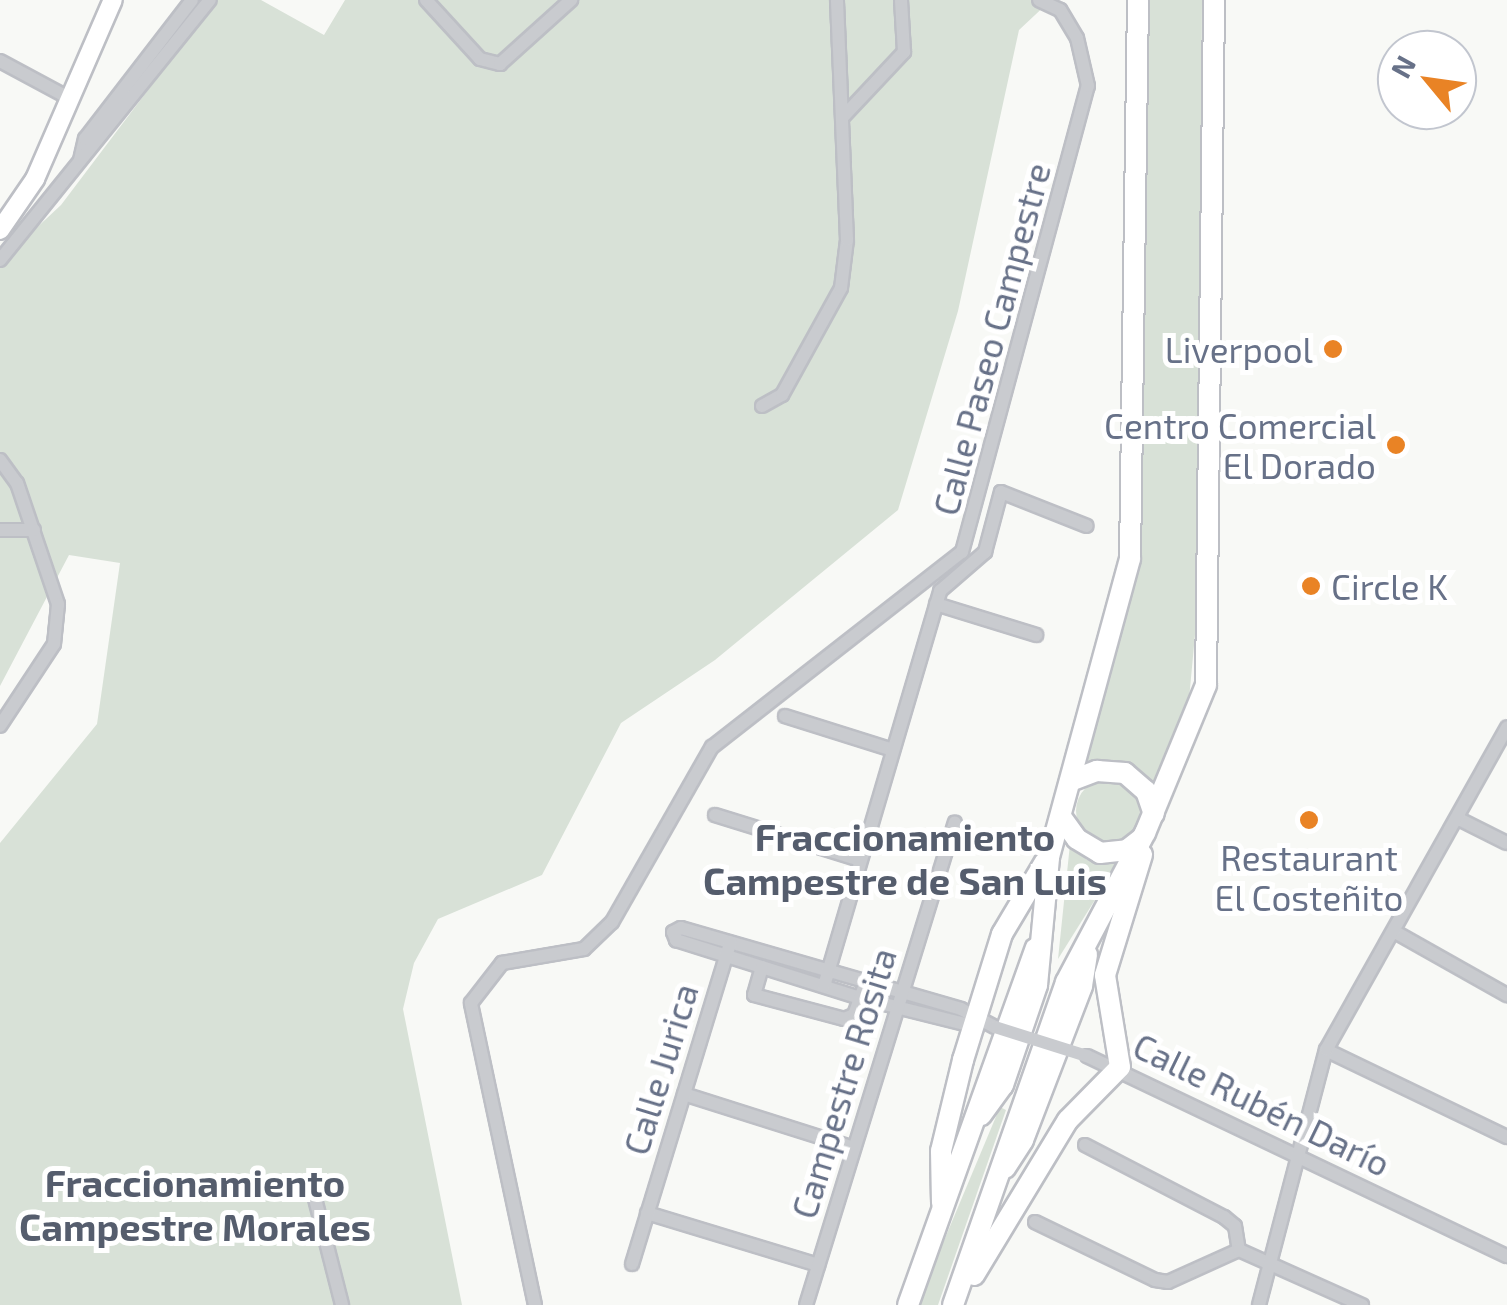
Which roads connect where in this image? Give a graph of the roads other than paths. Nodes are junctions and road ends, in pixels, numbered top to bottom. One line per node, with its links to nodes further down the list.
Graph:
1 (113, 0): 12 (main road)
2 (192, 0): 14 (street)
3 (210, 0): 14 (street)
4 (426, 0): 5 (street)
5 (571, 0)
6 (836, 0): 13 (street)
7 (902, 0): 13 (street)
8 (1039, 0): 66 (street, Calle Paseo Campestre)
9 (1138, 0): 29 (main road)
10 (1214, 0): 34 (main road)
11 (0, 61): 12 (street)
12 (67, 98): 15 (main road)
13 (842, 118): 17 (street)
14 (78, 166): 16 (street)
15 (3, 221)
16 (0, 260)
17 (762, 406)
18 (0, 460): 21 (street)
19 (1088, 526): 22 (street)
20 (0, 530): 21 (street)
21 (34, 530): 25 (street)
22 (936, 604): 23 (street); 27 (street)
23 (1036, 635)
24 (785, 716): 27 (street)
25 (0, 726)
26 (1507, 727): 28 (street)
27 (893, 750): 37 (street)
28 (1501, 755): 32 (street)
29 (1073, 780): 31 (main road); 34 (main road)
30 (714, 815): 37 (street)
31 (1061, 817): 34 (main road); 36 (main road)
32 (1461, 820): 35 (street); 38 (street)
33 (955, 822): 44 (street, Campestre Rosita)
34 (1150, 823): 50 (main road); 69 (main road)
35 (1507, 842)
36 (1049, 857): 48 (main road); 58 (main road)
37 (860, 860): 41 (street)
38 (1395, 932): 45 (street); 49 (street)
39 (728, 949): 40 (street); 41 (street); 51 (street, Calle Jurica)
40 (762, 966): 43 (street); 46 (street)
41 (828, 972): 42 (street); 43 (street)
42 (865, 982): 44 (street); 46 (street)
43 (824, 986): 46 (street)
44 (902, 993): 47 (street, Campestre Rosita); 48 (street)
45 (1507, 995)
46 (860, 998): 47 (street)
47 (897, 1009): 48 (street); 54 (street, Campestre Rosita)
48 (982, 1024): 50 (street, Calle Rubén Darío, bridge); 58 (main road)
49 (1326, 1050): 52 (street); 55 (street)
50 (1120, 1067): 55 (street, Calle Rubén Darío); 69 (main road)
51 (684, 1094): 54 (street); 57 (street, Calle Jurica)
52 (1507, 1137)
53 (1085, 1146): 60 (street)
54 (854, 1148): 64 (street, Campestre Rosita)
55 (1296, 1152): 61 (street, Calle Rubén Darío); 62 (street)
56 (312, 1187): 65 (street)
57 (648, 1213): 63 (street, Calle Jurica); 64 (street)
58 (942, 1213): 68 (main road)
59 (1035, 1222): 60 (street)
60 (1240, 1250): 62 (street)
61 (1507, 1256)
62 (1271, 1260): 70 (street); 71 (street)
63 (632, 1264)
64 (818, 1265): 67 (street, Campestre Rosita)
65 (342, 1305)
66 (535, 1305)
67 (806, 1305)
68 (908, 1305)
69 (957, 1305)
70 (1259, 1305)
71 (1362, 1305)

